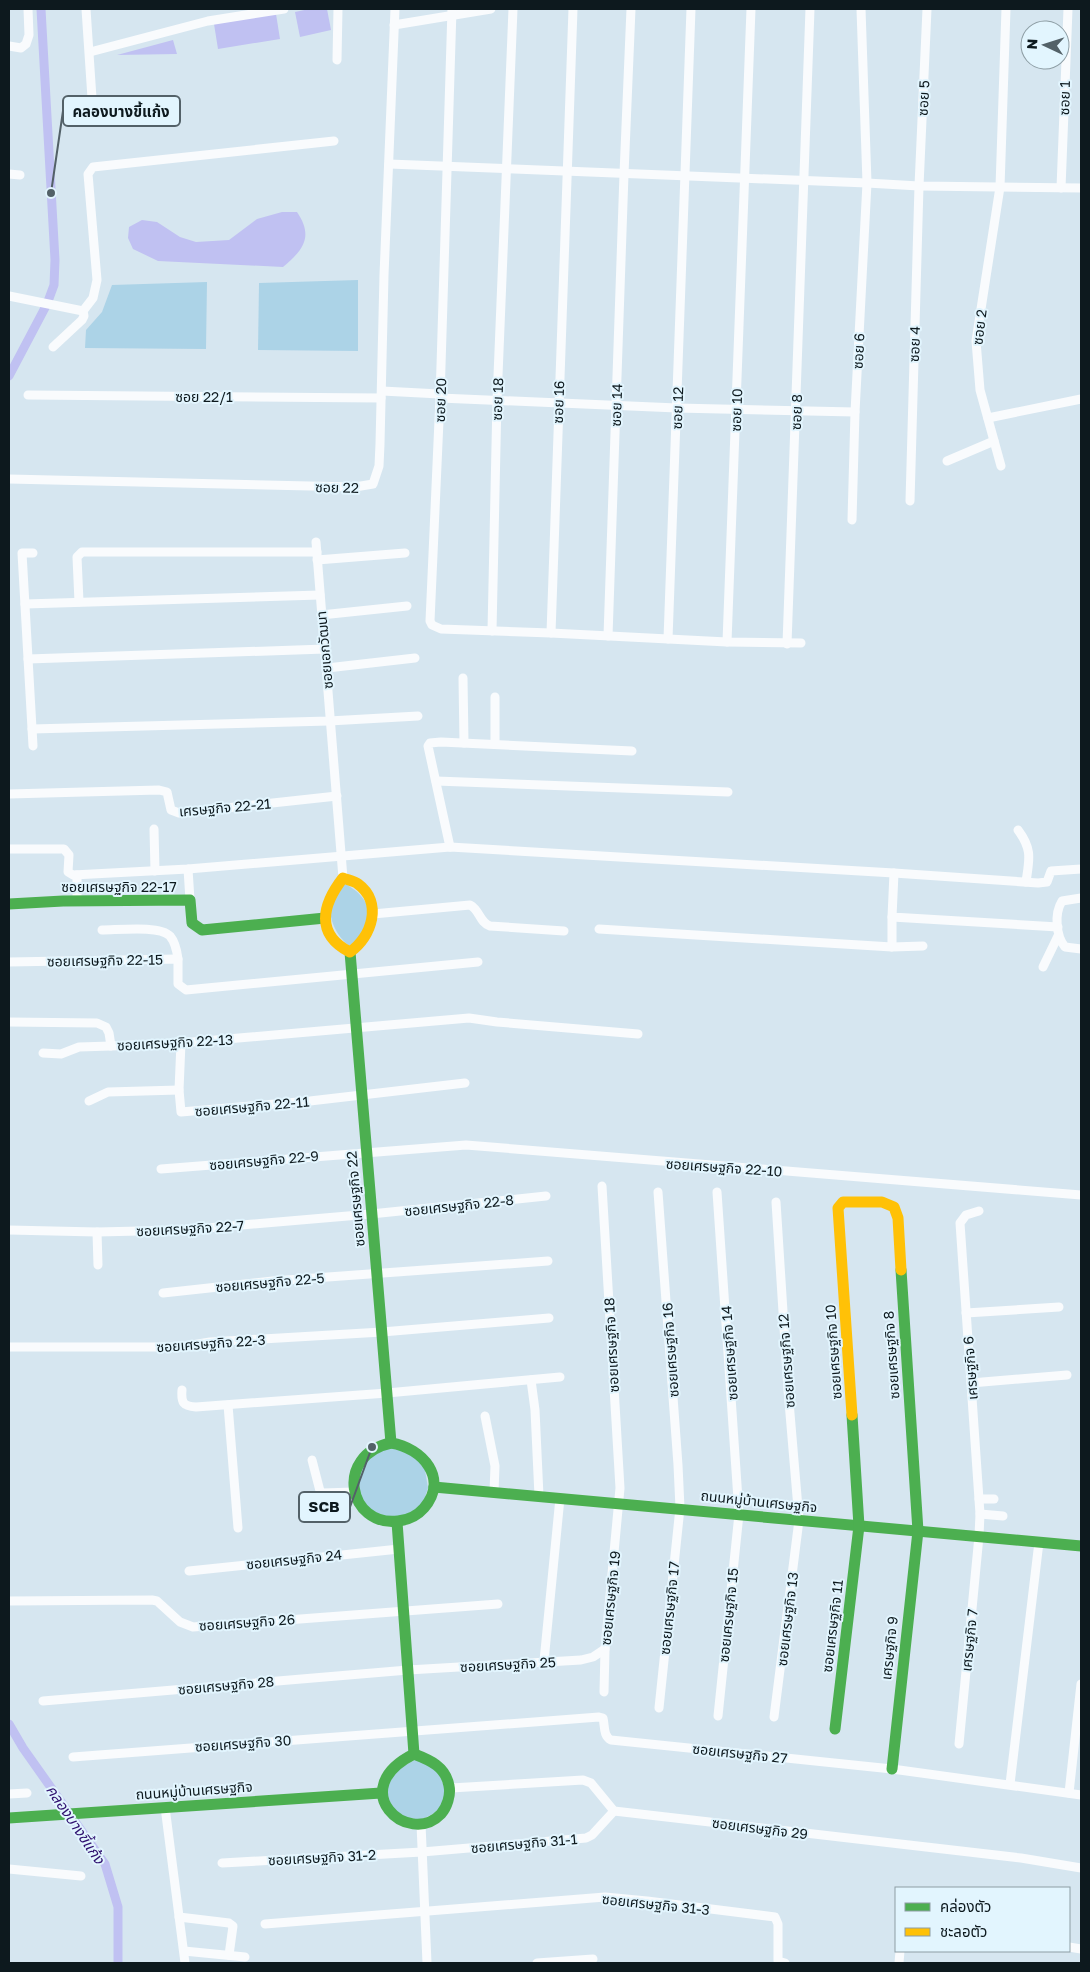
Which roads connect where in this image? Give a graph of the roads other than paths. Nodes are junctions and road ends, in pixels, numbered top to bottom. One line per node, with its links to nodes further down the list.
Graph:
1 (28, 9): 20 (street)
2 (86, 9): 21 (street)
3 (284, 9): 18 (street)
4 (338, 9): 22 (street)
5 (395, 9): 19 (street, ซอย 22)
6 (490, 9): 17 (street)
7 (513, 9): 29 (street, ซอย 18)
8 (573, 9): 30 (street, ซอย 16)
9 (631, 9): 32 (street, ซอย 14)
10 (691, 9): 34 (street, ซอย 12)
11 (751, 9): 35 (street, ซอย 10)
12 (810, 9): 36 (street, ซอย 8)
13 (861, 9): 37 (street, ซอย 6)
14 (927, 9): 38 (street, ซอย 5)
15 (1006, 9): 39 (street, ซอย 2)
16 (1068, 9): 40 (street, ซอย 1)
17 (452, 12): 19 (street); 28 (street, ซอย 20)
18 (226, 13): 21 (street)
19 (394, 26): 27 (street, ซอย 22)
20 (9, 46)
21 (90, 52): 24 (street)
22 (337, 60)
23 (166, 108): 24 (street)
24 (93, 113): 25 (street)
25 (69, 116)
26 (334, 141): 43 (street)
27 (389, 164): 28 (street); 46 (street, ซอย 22)
28 (447, 165): 29 (street); 47 (street, ซอย 20)
29 (507, 168): 30 (street); 49 (street, ซอย 18)
30 (566, 171): 32 (street); 50 (street, ซอย 16)
31 (9, 174): 33 (street)
32 (624, 174): 34 (street); 51 (street, ซอย 14)
33 (20, 175)
34 (684, 176): 35 (street); 52 (street, ซอย 12)
35 (745, 178): 36 (street); 53 (street, ซอย 10)
36 (803, 181): 37 (street); 54 (street, ซอย 8)
37 (867, 183): 38 (street); 55 (street, ซอย 6)
38 (919, 186): 39 (street); 61 (street, ซอย 4)
39 (1000, 187): 40 (street); 56 (street, ซอย 2)
40 (1061, 188): 41 (street)
41 (1081, 188)
42 (9, 296): 43 (street)
43 (83, 311): 44 (street)
44 (52, 347)
45 (28, 394): 46 (street, ซอย 22/1)
46 (381, 394): 47 (street, ซอย 22/1); 60 (street, ซอย 22)
47 (440, 396): 49 (street, ซอย 22/1); 72 (street, ซอย 20)
48 (1081, 399): 56 (street)
49 (497, 400): 50 (street, ซอย 22/1); 72 (street, ซอย 18)
50 (558, 402): 51 (street, ซอย 22/1); 73 (street, ซอย 16)
51 (616, 404): 52 (street, ซอย 22/1); 74 (street, ซอย 14)
52 (677, 408): 53 (street, ซอย 22/1); 75 (street, ซอย 12)
53 (736, 409): 54 (street, ซอย 22/1); 76 (street, ซอย 10)
54 (796, 410): 55 (street, ซอย 22/1); 77 (street, ซอย 8)
55 (855, 412): 62 (street, ซอย 6)
56 (988, 418): 57 (street, ซอย 2)
57 (994, 442): 58 (street); 59 (street, ซอย 2)
58 (947, 461)
59 (1001, 466)
60 (9, 479)
61 (910, 501)
62 (852, 520)
63 (316, 542): 66 (street, ซอยเอกวัฒนา)
64 (33, 553): 69 (street)
65 (404, 553): 66 (street)
66 (317, 556): 67 (street, ซอยเอกวัฒนา); 68 (street)
67 (320, 595): 68 (street); 71 (street, ซอยเอกวัฒนา)
68 (78, 602): 69 (street)
69 (24, 604): 81 (street)
70 (407, 606): 71 (street)
71 (321, 615): 79 (street, ซอยเอกวัฒนา)
72 (492, 631): 73 (street)
73 (550, 632): 74 (street)
74 (608, 636): 75 (street)
75 (668, 639): 76 (street)
76 (727, 642): 77 (street)
77 (787, 644): 78 (street)
78 (801, 644)
79 (325, 649): 81 (street); 82 (street, ซอยเอกวัฒนา)
80 (416, 658): 82 (street)
81 (28, 659): 87 (street)
82 (327, 668): 86 (street, ซอยเอกวัฒนา)
83 (463, 678): 88 (street)
84 (495, 697): 89 (street)
85 (418, 716): 86 (street)
86 (329, 720): 87 (street); 95 (street, ซอยเอกวัฒนา)
87 (32, 729): 90 (street)
88 (464, 743): 89 (street); 92 (street)
89 (495, 744): 91 (street)
90 (33, 746)
91 (632, 751)
92 (436, 781): 93 (street); 98 (street)
93 (728, 792)
94 (9, 794): 95 (street, เศรษฐกิจ 22-21)
95 (337, 796): 100 (street)
96 (154, 829): 103 (street)
97 (1018, 830): 107 (street)
98 (450, 847): 100 (street); 104 (street)
99 (9, 850): 105 (street)
100 (342, 858): 101 (street); 106 (street)
101 (188, 869): 103 (street); 109 (street)
102 (1081, 869): 107 (street)
103 (155, 871): 105 (street)
104 (894, 873): 107 (street); 113 (street)
105 (77, 875): 110 (street)
106 (343, 878): 112 (street); 114 (street)
107 (1026, 882)
108 (1081, 898): 118 (street)
109 (190, 900): 110 (street, ซอยเศรษฐกิจ 22-17); 114 (street, ซอยเศรษฐกิจ 22-17)
110 (77, 901): 111 (street, ซอยเศรษฐกิจ 22-17)
111 (9, 904)
112 (373, 914): 117 (street); 122 (street)
113 (892, 916): 118 (street); 120 (street)
114 (325, 918): 122 (street)
115 (599, 929): 120 (street)
116 (102, 930): 123 (street)
117 (564, 931)
118 (1058, 932): 121 (street); 126 (street)
119 (923, 946): 120 (street)
120 (892, 947)
121 (1081, 949)
122 (350, 952): 127 (street, ซอยเศรษฐกิจ 22)
123 (178, 959): 124 (street, ซอยเศรษฐกิจ 22-15); 127 (street, ซอยเศรษฐกิจ 22-15)
124 (9, 962)
125 (478, 962): 127 (street)
126 (1043, 968)
127 (352, 974): 129 (street, ซอยเศรษฐกิจ 22)
128 (9, 1022): 132 (street, ซอยเศรษฐกิจ 22-13)
129 (356, 1028): 130 (street, ซอยเศรษฐกิจ 22-13); 131 (street, ซอยเศรษฐกิจ 22-13); 136 (street, ซอยเศรษฐกิจ 22)
130 (638, 1034)
131 (181, 1044): 132 (street, ซอยเศรษฐกิจ 22-13); 135 (street, ซอยเศรษฐกิจ 22-11)
132 (111, 1046): 133 (street)
133 (43, 1052)
134 (465, 1084): 136 (street)
135 (179, 1090): 136 (street, ซอยเศรษฐกิจ 22-11); 137 (street)
136 (362, 1094): 138 (street, ซอยเศรษฐกิจ 22)
137 (89, 1101)
138 (366, 1152): 139 (street, ซอยเศรษฐกิจ 22-9); 143 (street, ซอยเศรษฐกิจ 22-10); 148 (street, ซอยเศรษฐกิจ 22)
139 (161, 1169)
140 (602, 1186): 177 (street, ซอยเศรษฐกิจ 18)
141 (658, 1192): 178 (street, ซอยเศรษฐกิจ 16)
142 (718, 1192): 179 (street, ซอยเศรษฐกิจ 14)
143 (1081, 1195)
144 (546, 1196): 148 (street, ซอยเศรษฐกิจ 22-8)
145 (776, 1202): 182 (street, ซอยเศรษฐกิจ 12)
146 (866, 1202): 184 (street, ซอยเศรษฐกิจ 10); 186 (street, ซอยเศรษฐกิจ 8)
147 (979, 1211): 156 (street, เศรษฐกิจ 6)
148 (371, 1214): 150 (street, ซอยเศรษฐกิจ 22-7); 153 (street, ซอยเศรษฐกิจ 22)
149 (9, 1230): 150 (street, ซอยเศรษฐกิจ 22-7)
150 (97, 1232): 152 (street)
151 (548, 1261): 153 (street, ซอยเศรษฐกิจ 22-5)
152 (98, 1264)
153 (377, 1273): 154 (street, ซอยเศรษฐกิจ 22-5); 158 (street, ซอยเศรษฐกิจ 22)
154 (163, 1293)
155 (1059, 1307): 156 (street)
156 (966, 1313): 163 (street, เศรษฐกิจ 6)
157 (549, 1318): 158 (street, ซอยเศรษฐกิจ 22-3)
158 (382, 1332): 159 (street, ซอยเศรษฐกิจ 22-3); 165 (street, ซอยเศรษฐกิจ 22)
159 (9, 1346)
160 (1067, 1375): 163 (street)
161 (560, 1377): 162 (street)
162 (530, 1380): 165 (street); 173 (street)
163 (971, 1383): 175 (street, เศรษฐกิจ 6)
164 (182, 1390): 166 (street)
165 (387, 1393): 166 (street); 168 (street, ซอยเศรษฐกิจ 22)
166 (228, 1405): 185 (street)
167 (485, 1416): 172 (street)
168 (391, 1443): 170 (street); 171 (street)
169 (312, 1460): 171 (street)
170 (434, 1487): 172 (street, ถนนหมู่บ้านเศรษฐกิจ); 183 (street)
171 (354, 1492): 183 (street)
172 (494, 1492): 173 (street, ถนนหมู่บ้านเศรษฐกิจ)
173 (540, 1496): 174 (street, ถนนหมู่บ้านเศรษฐกิจ)
174 (560, 1498): 177 (street, ถนนหมู่บ้านเศรษฐกิจ); 196 (street)
175 (979, 1499): 176 (street); 180 (street, เศรษฐกิจ 6)
176 (994, 1499)
177 (619, 1504): 178 (street, ถนนหมู่บ้านเศรษฐกิจ); 195 (street, ซอยเศรษฐกิจ 19)
178 (680, 1508): 179 (street, ถนนหมู่บ้านเศรษฐกิจ); 201 (street, ซอยเศรษฐกิจ 17)
179 (739, 1514): 182 (street, ถนนหมู่บ้านเศรษฐกิจ); 202 (street, ซอยเศรษฐกิจ 15)
180 (980, 1514): 181 (street); 187 (street, เศรษฐกิจ 6)
181 (1003, 1516)
182 (799, 1520): 184 (street, ถนนหมู่บ้านเศรษฐกิจ); 203 (street, ซอยเศรษฐกิจ 13)
183 (397, 1522): 190 (street)
184 (859, 1526): 186 (street, ถนนหมู่บ้านเศรษฐกิจ); 204 (street, ซอยเศรษฐกิจ 11)
185 (238, 1528)
186 (918, 1531): 187 (street, ถนนหมู่บ้านเศรษฐกิจ); 209 (street, เศรษฐกิจ 9)
187 (979, 1536): 188 (street, ถนนหมู่บ้านเศรษฐกิจ); 206 (street, เศรษฐกิจ 7)
188 (1039, 1542): 189 (street, ถนนหมู่บ้านเศรษฐกิจ); 210 (street)
189 (1081, 1546)
190 (399, 1548): 191 (street, ซอยเศรษฐกิจ 24); 194 (street)
191 (189, 1571)
192 (9, 1601): 194 (street, ซอยเศรษฐกิจ 26)
193 (498, 1604): 194 (street, ซอยเศรษฐกิจ 26)
194 (404, 1611): 197 (street)
195 (605, 1649): 196 (street, ซอยเศรษฐกิจ 25); 199 (street, ซอยเศรษฐกิจ 19)
196 (544, 1661): 197 (street, ซอยเศรษฐกิจ 25)
197 (408, 1670): 200 (street, ซอยเศรษฐกิจ 28); 205 (street)
198 (1081, 1684): 214 (street)
199 (604, 1692)
200 (44, 1701)
201 (659, 1708)
202 (718, 1716)
203 (774, 1717)
204 (835, 1729)
205 (413, 1730): 207 (street); 208 (street, ซอยเศรษฐกิจ 30); 209 (street, ซอยเศรษฐกิจ 27)
206 (958, 1744)
207 (414, 1754): 211 (street); 213 (street)
208 (73, 1757)
209 (892, 1769): 210 (street, ซอยเศรษฐกิจ 27)
210 (1010, 1784): 214 (street, ซอยเศรษฐกิจ 27)
211 (450, 1788): 218 (street); 220 (street)
212 (27, 1793): 215 (street)
213 (380, 1793): 217 (street, ถนนหมู่บ้านเศรษฐกิจ); 220 (street)
214 (1069, 1793): 216 (street, ซอยเศรษฐกิจ 27)
215 (9, 1794)
216 (1081, 1795)
217 (165, 1807): 219 (street, ถนนหมู่บ้านเศรษฐกิจ); 227 (street)
218 (614, 1811): 221 (street, ซอยเศรษฐกิจ 31-1); 223 (street, ซอยเศรษฐกิจ 29)
219 (9, 1818)
220 (421, 1824): 221 (street)
221 (422, 1852): 222 (street, ซอยเศรษฐกิจ 31-2); 226 (street)
222 (222, 1863)
223 (1081, 1868)
224 (9, 1869): 225 (street)
225 (81, 1876)
226 (424, 1910): 228 (street); 234 (street); 236 (street, ซอยเศรษฐกิจ 31-3)
227 (179, 1917): 229 (street); 230 (street)
228 (265, 1924)
229 (184, 1951): 230 (street); 233 (street)
230 (229, 1955): 231 (street)
231 (245, 1957)
232 (593, 1959): 235 (street)
233 (185, 1963)
234 (427, 1963)
235 (537, 1963)
236 (785, 1963)

